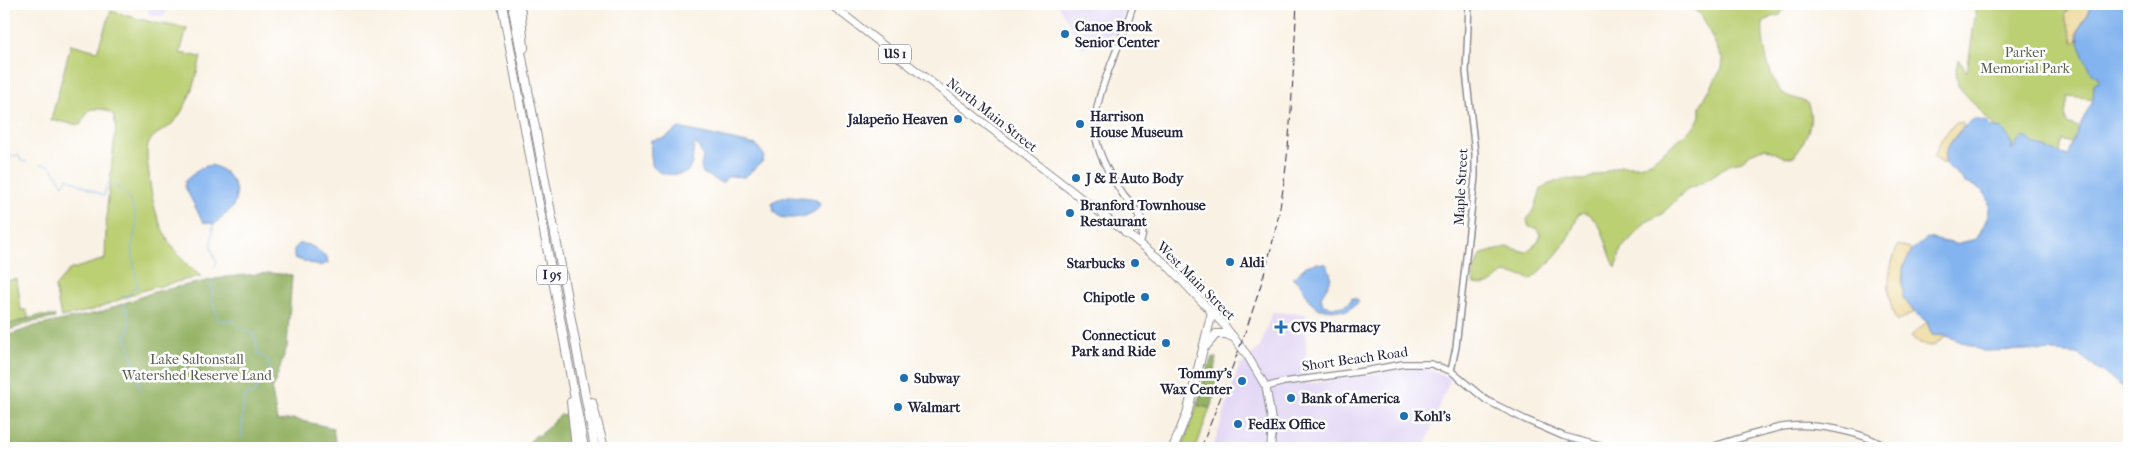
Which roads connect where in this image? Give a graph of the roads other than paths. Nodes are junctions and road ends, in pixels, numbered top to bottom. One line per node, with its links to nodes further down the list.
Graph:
1 (497, 4): 8 (highway)
2 (502, 4): 8 (highway, I 95)
3 (512, 4): 9 (highway, I 95)
4 (520, 4): 9 (highway)
5 (830, 4): 11 (main road, North Main Street / US 1)
6 (1133, 4): 10 (main road)
7 (1469, 4): 18 (street, Maple Street)
8 (516, 85): 17 (highway, I 95)
9 (534, 124): 13 (highway, I 95)
10 (1140, 217): 11 (main road); 12 (main road)
11 (1124, 233): 12 (main road, North Main Street / US 1)
12 (1140, 243): 14 (main road, West Main Street / US 1)
13 (565, 288): 22 (highway, I 95); 23 (highway)
14 (1212, 312): 15 (main road, West Main Street / US 1); 16 (highway)
15 (1233, 337): 16 (highway); 19 (main road, West Main Street / US 1)
16 (1202, 354): 24 (highway)
17 (568, 360): 20 (highway); 21 (highway, I 95)
18 (1451, 371): 19 (main road, Short Beach Road); 26 (main road, Short Beach Road)
19 (1266, 387): 25 (main road, West Main Street / US 1)
20 (576, 448)
21 (584, 448)
22 (595, 448)
23 (604, 448)
24 (1175, 448)
25 (1272, 448)
26 (1607, 448)
27 (1708, 448): 28 (main road)
28 (1887, 448)

